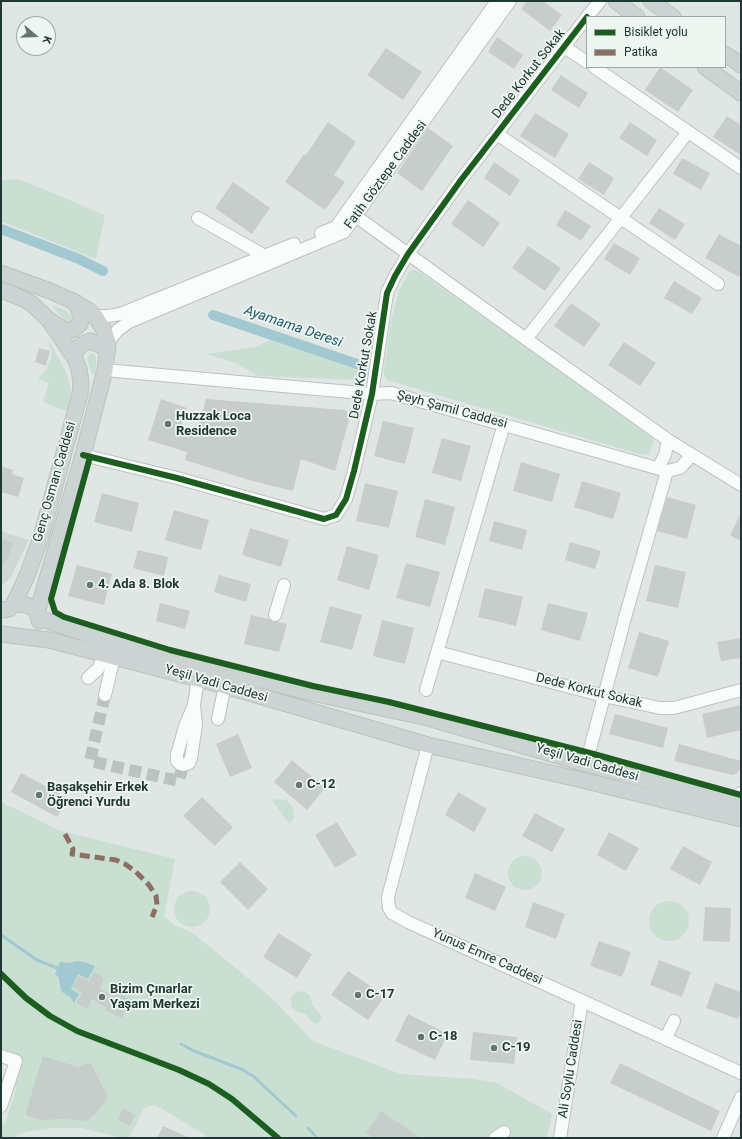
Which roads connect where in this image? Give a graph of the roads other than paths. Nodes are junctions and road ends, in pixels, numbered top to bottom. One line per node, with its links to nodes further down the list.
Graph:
1 (497, 1): 18 (street, Fatih Göztepe Caddesi)
2 (510, 1): 18 (street, Fatih Göztepe Caddesi)
3 (600, 1): 6 (street, Dede Korkut Sokak)
4 (616, 1): 7 (main road)
5 (651, 1): 8 (main road)
6 (588, 16)
7 (637, 16)
8 (672, 16)
9 (586, 18): 10 (street, Dede Korkut Sokak)
10 (564, 47): 11 (street); 16 (street, Dede Korkut Sokak)
11 (586, 61)
12 (595, 68): 15 (street)
13 (706, 68): 14 (main road)
14 (741, 93)
15 (688, 132): 17 (street); 20 (street)
16 (497, 134): 20 (street); 21 (street, Dede Korkut Sokak)
17 (741, 168)
18 (352, 213): 21 (street); 22 (street, Fatih Göztepe Caddesi)
19 (198, 218): 22 (street)
20 (621, 218): 24 (street); 29 (street)
21 (408, 254): 29 (street); 33 (street, Dede Korkut Sokak)
22 (267, 260): 27 (street, Fatih Göztepe Caddesi); 30 (street, Fatih Göztepe Caddesi)
23 (1, 273): 26 (main road)
24 (718, 284)
25 (1, 290): 28 (main road)
26 (75, 302): 27 (main road); 28 (main road)
27 (95, 316): 30 (main road)
28 (48, 319): 31 (main road)
29 (526, 339): 35 (street)
30 (108, 346): 31 (main road); 32 (main road, Genç Osman Caddesi)
31 (74, 357): 41 (main road, Genç Osman Caddesi)
32 (106, 370): 33 (street, Şeyh Şamil Caddesi); 36 (main road, Genç Osman Caddesi)
33 (372, 394): 34 (street, Şeyh Şamil Caddesi); 36 (street, Dede Korkut Sokak)
34 (504, 424): 38 (street, Şeyh Şamil Caddesi); 45 (street)
35 (668, 440): 37 (street); 38 (street)
36 (82, 455): 42 (main road, Genç Osman Caddesi)
37 (692, 455): 38 (street); 39 (street)
38 (663, 469): 53 (street)
39 (741, 485)
40 (284, 585): 43 (street)
41 (8, 608): 42 (main road); 44 (main road)
42 (38, 615): 44 (main road); 56 (main road, Yeşil Vadi Caddesi)
43 (276, 615)
44 (14, 636): 46 (main road, Yeşil Vadi Caddesi)
45 (437, 652): 50 (street); 53 (street, Dede Korkut Sokak)
46 (108, 656): 47 (street); 48 (main road, Yeşil Vadi Caddesi); 52 (street)
47 (88, 678)
48 (198, 679): 49 (main road, Yeşil Vadi Caddesi); 54 (street)
49 (225, 686): 55 (street); 58 (main road, Yeşil Vadi Caddesi)
50 (426, 690)
51 (741, 690): 53 (street, Dede Korkut Sokak)
52 (105, 695)
53 (604, 696): 59 (street)
54 (194, 705): 54 (street, bridge); 57 (street)
55 (218, 719)
56 (433, 719): 58 (main road); 58 (main road); 59 (main road, Yeşil Vadi Caddesi)
57 (192, 723)
58 (428, 745): 63 (main road, Yeşil Vadi Caddesi); 64 (street, Yunus Emre Caddesi)
59 (586, 764): 61 (main road, Yeşil Vadi Caddesi)
60 (741, 793): 61 (street)
61 (724, 800): 62 (main road, Yeşil Vadi Caddesi)
62 (741, 805)
63 (741, 819)
64 (582, 1000): 66 (street, Yunus Emre Caddesi); 71 (street, Ali Soylu Caddesi)
65 (674, 1021): 66 (street)
66 (666, 1038): 68 (street, Yunus Emre Caddesi)
67 (1, 1056): 70 (street)
68 (741, 1073)
69 (741, 1097): 72 (street)
70 (1, 1106)
71 (560, 1138)
72 (723, 1138)

